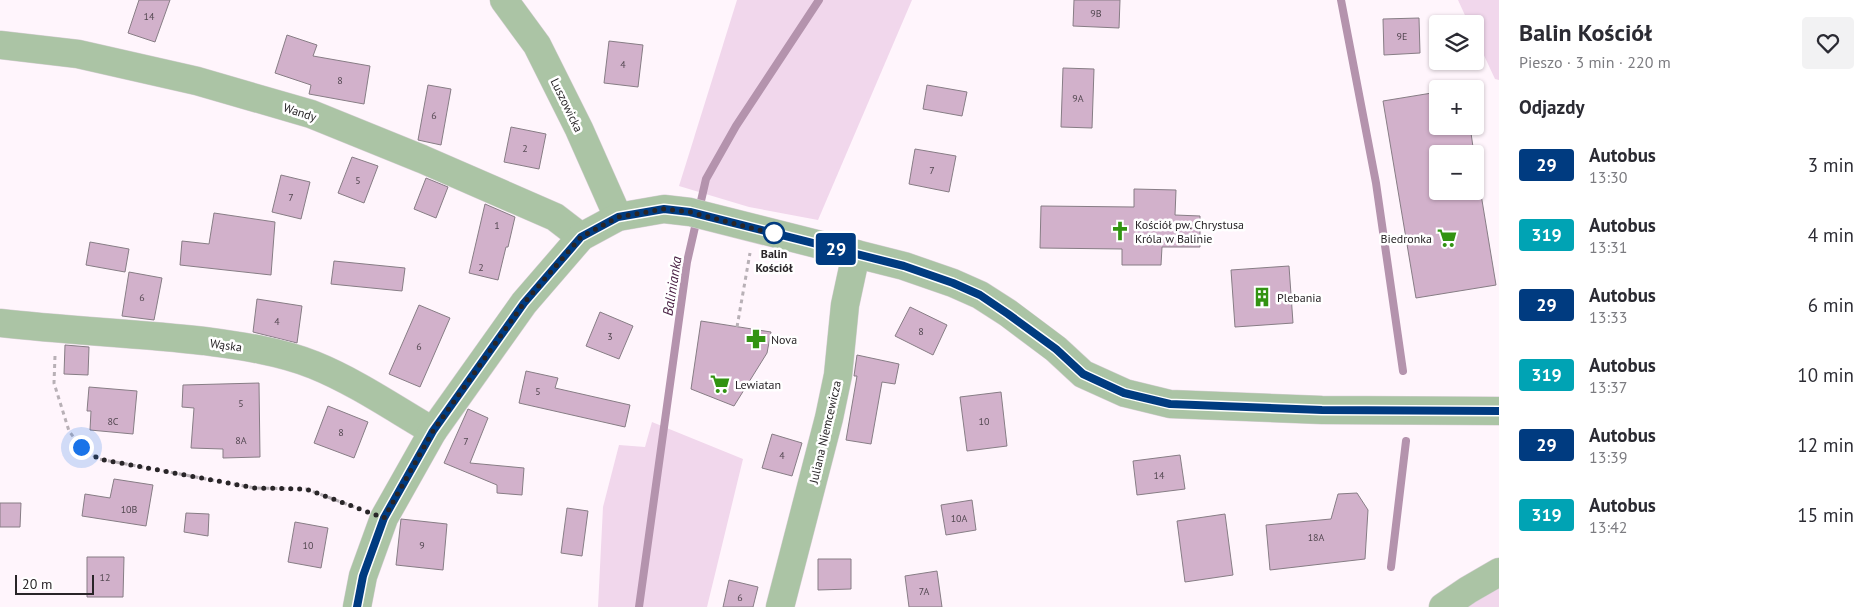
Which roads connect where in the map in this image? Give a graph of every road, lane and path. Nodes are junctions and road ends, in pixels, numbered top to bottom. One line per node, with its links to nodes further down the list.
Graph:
1 (504, 0): 3 (street, Luszowicka)
2 (0, 45): 4 (street, Wandy)
3 (618, 217): 4 (street); 6 (street)
4 (581, 237): 11 (street)
5 (751, 245): 8 (path)
6 (856, 254): 10 (street); 15 (street, Juliana Niemcewicza)
7 (0, 323): 9 (street, Wąska)
8 (737, 327)
9 (56, 329): 11 (street, Wąska); 12 (path)
10 (1499, 411)
11 (433, 431): 12 (street)
12 (384, 518): 14 (street)
13 (1499, 572): 16 (street)
14 (357, 607)
15 (780, 607)
16 (1443, 607)

